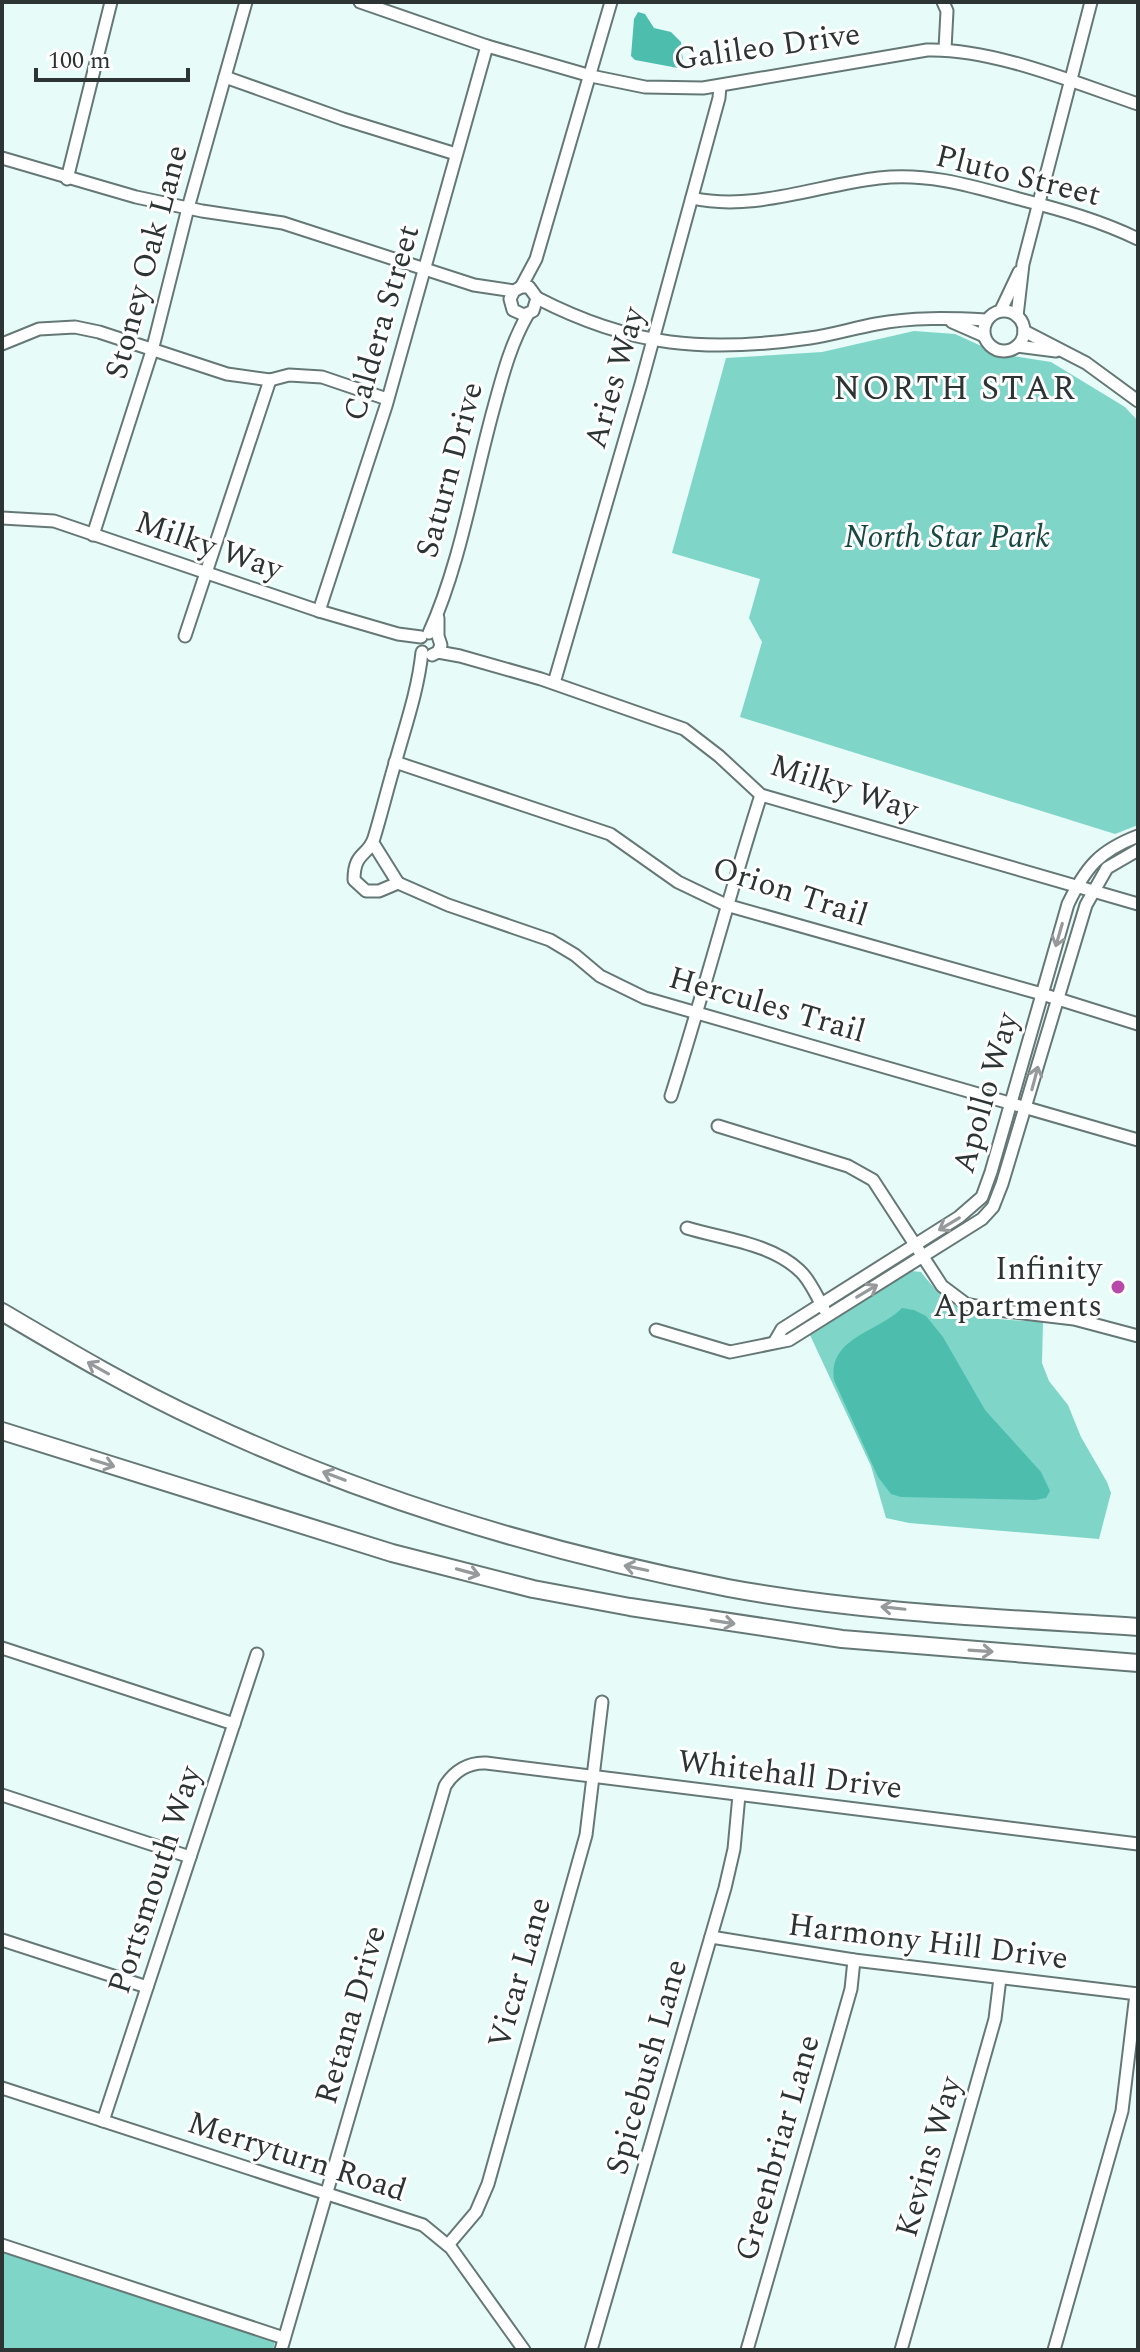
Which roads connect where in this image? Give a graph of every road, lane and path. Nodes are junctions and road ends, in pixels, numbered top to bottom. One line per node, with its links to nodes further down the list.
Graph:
1 (111, 2): 16 (street)
2 (246, 2): 10 (street, Stoney Oak Lane)
3 (360, 2): 7 (street, Galileo Drive)
4 (611, 2): 9 (street)
5 (943, 2): 8 (street)
6 (1091, 2): 11 (street)
7 (487, 46): 9 (street, Galileo Drive); 14 (street, Caldera Street)
8 (945, 49): 11 (street, Galileo Drive); 12 (street, Galileo Drive)
9 (591, 76): 12 (street, Galileo Drive); 21 (street)
10 (225, 77): 14 (street); 19 (street, Stoney Oak Lane)
11 (1070, 81): 13 (street, Galileo Drive); 18 (street)
12 (720, 86): 17 (street, Aries Way)
13 (1138, 104)
14 (456, 154): 23 (street, Caldera Street)
15 (2, 158): 16 (street)
16 (67, 179): 19 (street)
17 (692, 198): 18 (street, Pluto Street); 37 (street, Aries Way)
18 (1038, 203): 20 (street, Pluto Street); 22 (street)
19 (188, 208): 23 (street); 40 (street, Stoney Oak Lane)
20 (1138, 239)
21 (536, 259): 25 (street); 26 (street)
22 (1023, 264): 28 (street); 31 (street)
23 (424, 269): 24 (street); 43 (street, Caldera Street)
24 (474, 285): 25 (street); 27 (street)
25 (517, 289): 26 (street); 27 (street)
26 (536, 295): 29 (street); 30 (street)
27 (512, 307): 29 (street); 36 (street, Saturn Drive)
28 (1001, 310): 31 (street); 33 (street)
29 (530, 313): 30 (street); 36 (street, Saturn Drive)
30 (573, 316): 37 (street)
31 (1017, 316): 34 (street)
32 (944, 319): 33 (street); 35 (street); 37 (street)
33 (986, 320): 35 (street)
34 (1024, 331): 39 (street); 41 (street)
35 (984, 336): 39 (street)
36 (513, 340): 50 (street, Saturn Drive)
37 (653, 341): 51 (street, Aries Way)
38 (2, 344): 40 (street)
39 (1017, 346): 41 (street)
40 (152, 351): 42 (street); 46 (street, Stoney Oak Lane)
41 (1064, 353): 44 (street)
42 (270, 380): 43 (street); 47 (street)
43 (387, 399): 48 (street, Caldera Street)
44 (1138, 401)
45 (2, 518): 46 (street, Milky Way)
46 (93, 535): 47 (street, Milky Way)
47 (205, 573): 48 (street, Milky Way); 49 (street)
48 (319, 611): 50 (street, Milky Way)
49 (185, 636)
50 (430, 644): 51 (street, Milky Way); 52 (street, Saturn Drive)
51 (554, 683): 53 (street, Milky Way)
52 (395, 762): 55 (street, Saturn Drive); 61 (street, Orion Trail)
53 (761, 795): 58 (street, Milky Way); 61 (street)
54 (1138, 836): 58 (street, Apollo Way)
55 (373, 843): 57 (street); 57 (street, Saturn Drive)
56 (1138, 850): 59 (street, Apollo Way)
57 (398, 883): 64 (street, Hercules Trail)
58 (1077, 886): 59 (street, Milky Way); 62 (street, Apollo Way, one-way to 62)
59 (1092, 891): 60 (street, Milky Way); 63 (street, Apollo Way)
60 (1138, 904)
61 (726, 905): 62 (street, Orion Trail); 64 (street)
62 (1042, 994): 63 (street, Orion Trail); 67 (street, Apollo Way)
63 (1057, 998): 65 (street, Orion Trail); 68 (street, Apollo Way, one-way to 63)
64 (697, 1013): 66 (street); 67 (street, Hercules Trail)
65 (1138, 1024)
66 (671, 1096)
67 (1012, 1102): 68 (street, Hercules Trail); 72 (street, Apollo Way, one-way to 72)
68 (1027, 1106): 70 (street, Hercules Trail); 73 (street, Apollo Way)
69 (718, 1126): 72 (street)
70 (1138, 1140)
71 (687, 1228): 74 (street)
72 (915, 1244): 73 (street); 74 (street, Apollo Way)
73 (923, 1257): 74 (street, Apollo Way, one-way to 73); 77 (street)
74 (824, 1309): 76 (street, Apollo Way)
75 (2, 1312): 79 (highway, one-way to 75)
76 (656, 1330)
77 (1138, 1336)
78 (2, 1431): 82 (highway, one-way to 82)
79 (1138, 1627)
80 (2, 1648): 84 (street)
81 (257, 1654): 84 (street, Portsmouth Way)
82 (1138, 1663)
83 (602, 1702): 85 (street, Vicar Lane)
84 (234, 1724): 90 (street, Portsmouth Way)
85 (591, 1775): 86 (street, Whitehall Drive); 88 (street, Whitehall Drive); 101 (street, Vicar Lane)
86 (445, 1786): 99 (street, Retana Drive)
87 (2, 1795): 90 (street)
88 (739, 1795): 89 (street, Whitehall Drive); 91 (street, Spicebush Lane)
89 (1138, 1844)
90 (190, 1857): 95 (street, Portsmouth Way)
91 (711, 1937): 93 (street, Harmony Hill Drive); 104 (street, Spicebush Lane)
92 (2, 1940): 95 (street)
93 (854, 1960): 94 (street, Harmony Hill Drive); 105 (street, Greenbriar Lane)
94 (1000, 1978): 96 (street, Harmony Hill Drive); 106 (street, Kevins Way)
95 (147, 1987): 98 (street, Portsmouth Way)
96 (1137, 1994): 107 (street)
97 (2, 2088): 98 (street, Merryturn Road)
98 (103, 2121): 99 (street, Merryturn Road)
99 (326, 2195): 101 (street, Merryturn Road); 102 (street, Retana Drive)
100 (2, 2245): 102 (street)
101 (448, 2245): 103 (street, Merryturn Road)
102 (283, 2344)
103 (524, 2350)
104 (591, 2350)
105 (747, 2350)
106 (901, 2350)
107 (1054, 2350)

